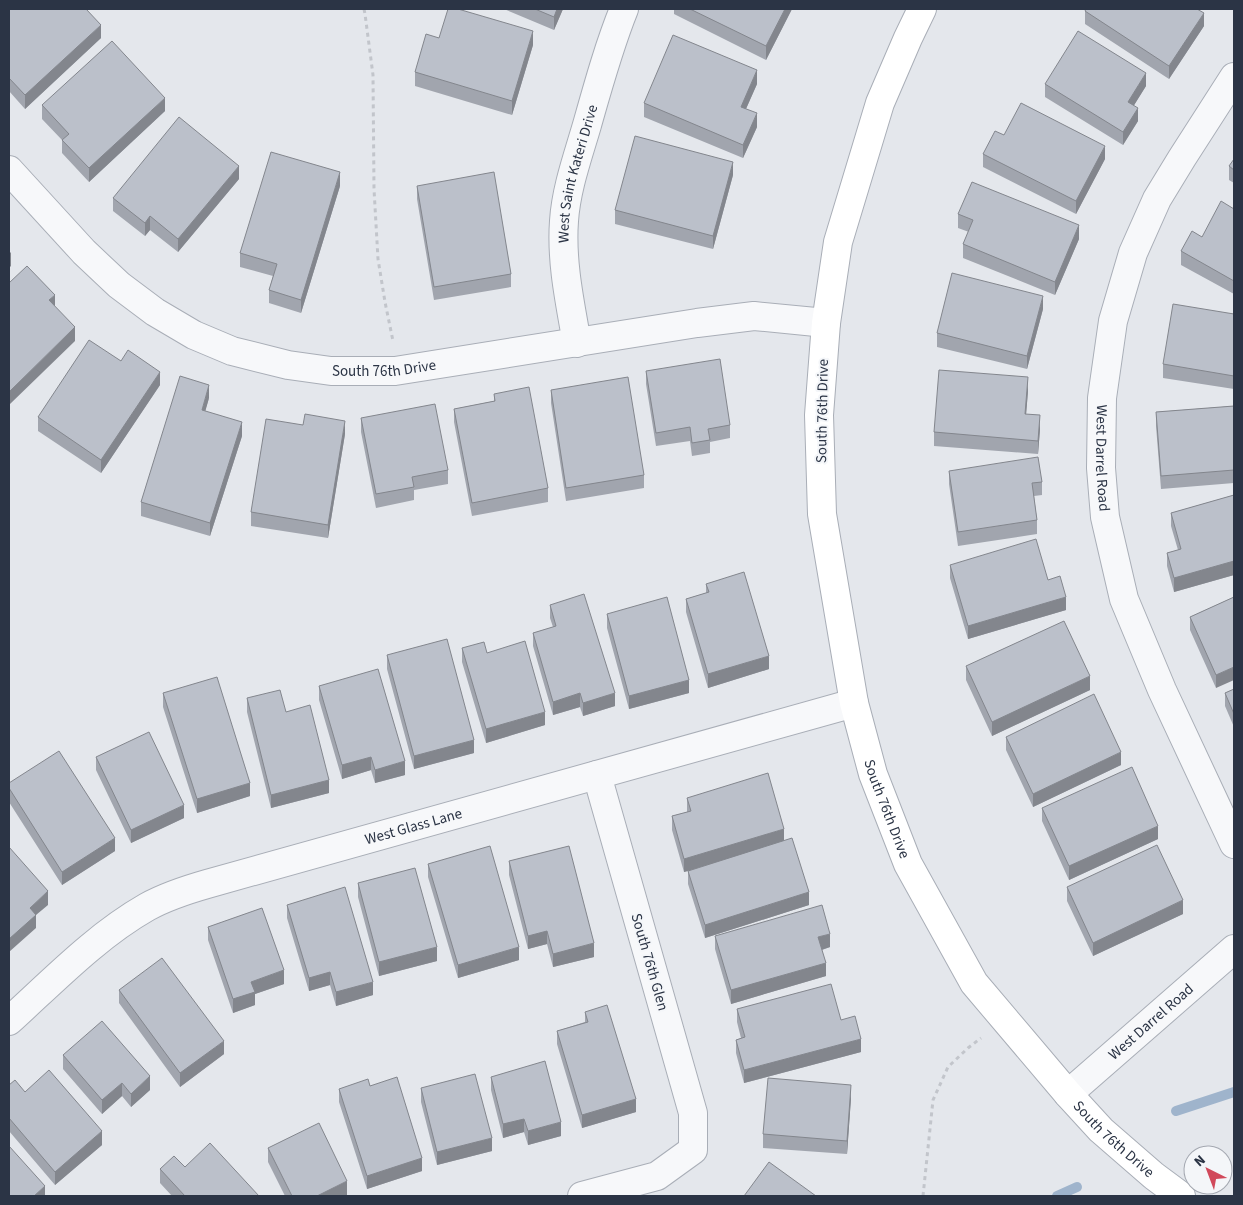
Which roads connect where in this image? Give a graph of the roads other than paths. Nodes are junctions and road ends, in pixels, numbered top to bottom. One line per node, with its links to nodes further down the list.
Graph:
1 (624, 9): 6 (street, West Saint Kateri Drive)
2 (922, 9): 5 (street, South 76th Drive)
3 (1234, 77): 9 (street, West Darrel Road)
4 (9, 170): 6 (street, South 76th Drive)
5 (826, 323): 6 (street, South 76th Drive); 7 (street, South 76th Drive)
6 (577, 343)
7 (854, 703): 8 (street, West Glass Lane); 12 (street, South 76th Drive)
8 (597, 775): 11 (street, West Glass Lane); 13 (street, South 76th Glen)
9 (1234, 844)
10 (1234, 950): 12 (street, West Darrel Road)
11 (9, 1021)
12 (1068, 1094): 14 (street, South 76th Drive)
13 (582, 1196)
14 (1181, 1196)

